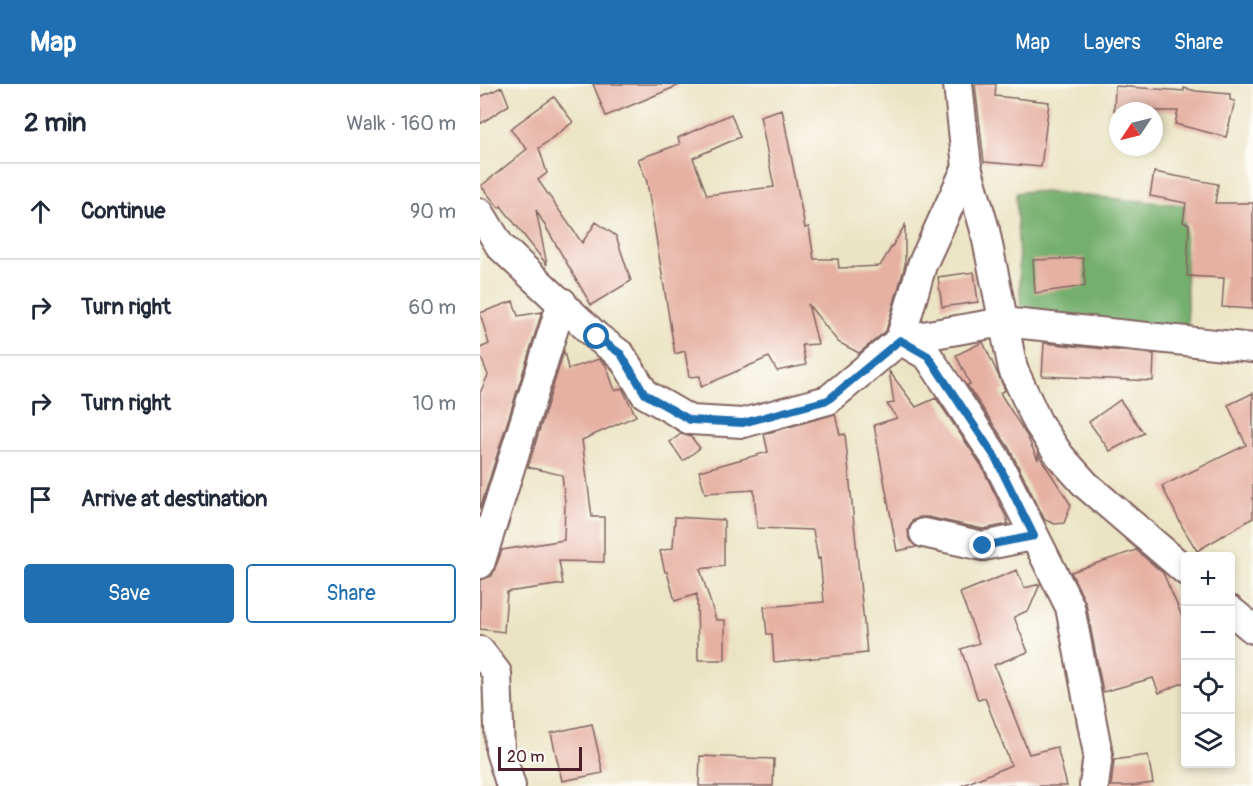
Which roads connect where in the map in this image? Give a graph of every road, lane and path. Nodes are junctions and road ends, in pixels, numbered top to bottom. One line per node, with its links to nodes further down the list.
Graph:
1 (958, 84): 2 (street)
2 (967, 167): 5 (street); 6 (street)
3 (480, 213): 4 (street)
4 (562, 302): 6 (street); 10 (street)
5 (1003, 322): 6 (street); 7 (street); 11 (street)
6 (900, 340): 9 (street)
7 (1253, 348)
8 (924, 533): 9 (street)
9 (1034, 536): 16 (street)
10 (480, 564)
11 (1181, 568)
12 (1235, 614): 13 (street)
13 (1253, 629)
14 (480, 651): 15 (street)
15 (511, 786)
16 (1094, 786)

